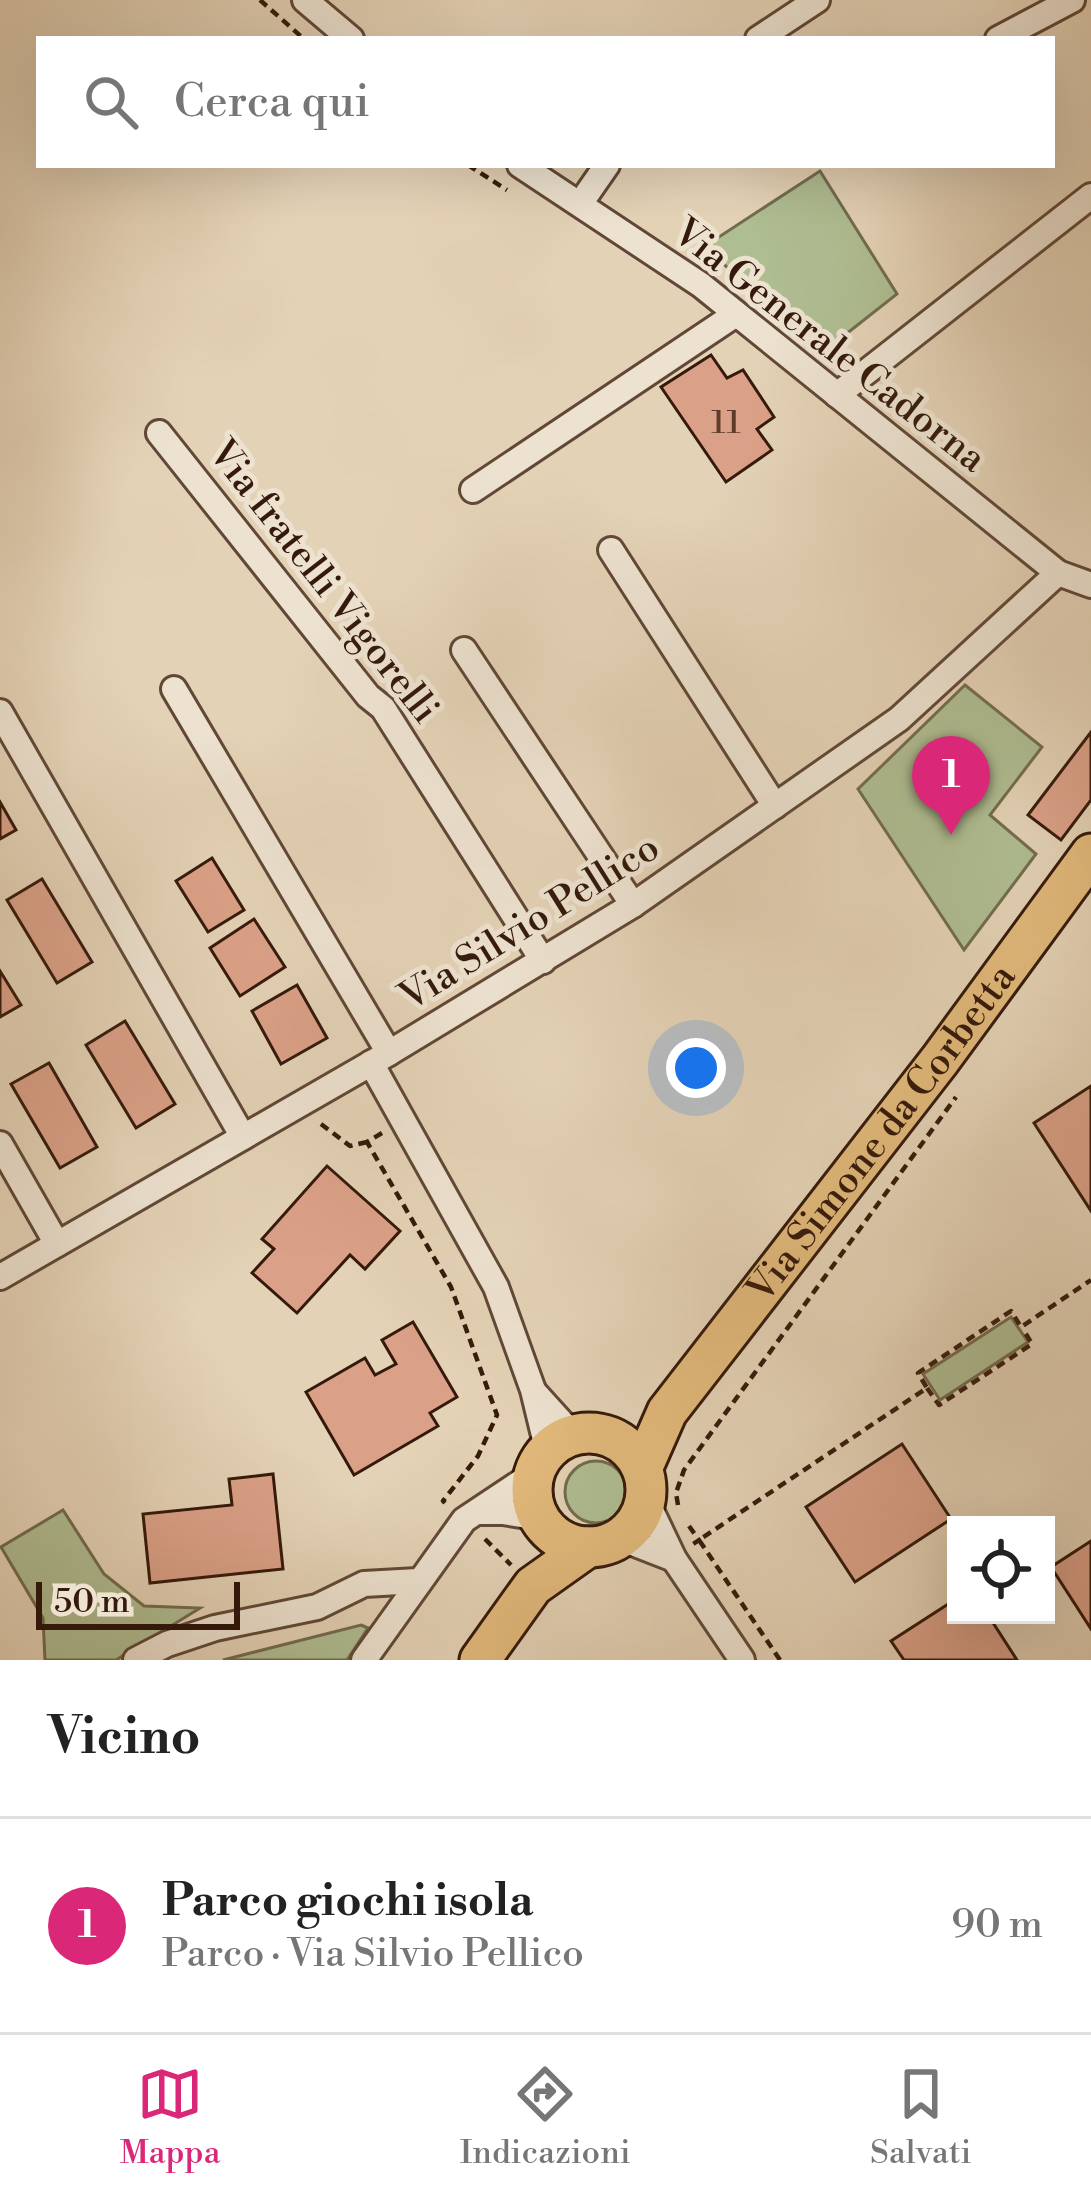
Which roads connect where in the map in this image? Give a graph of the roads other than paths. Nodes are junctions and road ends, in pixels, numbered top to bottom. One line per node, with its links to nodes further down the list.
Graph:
1 (305, 0): 4 (street)
2 (817, 0): 5 (street)
3 (1072, 0): 6 (street)
4 (347, 36)
5 (763, 36)
6 (1004, 36)
7 (525, 168): 10 (street, Via Generale Cadorna)
8 (605, 168): 10 (street)
9 (1091, 196): 12 (street)
10 (580, 204): 11 (street, Via Generale Cadorna)
11 (736, 314): 12 (street, Via Generale Cadorna); 14 (street)
12 (837, 395): 16 (street, Via Generale Cadorna)
13 (159, 433): 24 (street, Via fratelli Vigorelli)
14 (473, 490)
15 (611, 550): 21 (street)
16 (1058, 574): 17 (street, Via Generale Cadorna); 21 (street, Via Silvio Pellico)
17 (1091, 585)
18 (464, 650): 23 (street)
19 (174, 689): 25 (street)
20 (0, 712): 26 (street)
21 (775, 806): 23 (street, Via Silvio Pellico)
22 (1091, 854): 30 (main road, Via Simone da Corbetta)
23 (633, 905): 24 (street, Via Silvio Pellico)
24 (543, 962): 25 (street, Via Silvio Pellico)
25 (380, 1058): 26 (street, Via Silvio Pellico); 32 (street)
26 (243, 1137): 28 (street, Via Silvio Pellico)
27 (0, 1144): 28 (street)
28 (57, 1244): 29 (street, Via Silvio Pellico)
29 (0, 1277)
30 (667, 1412): 31 (main road, Via Simone da Corbetta); 33 (main road, Via Simone da Corbetta)
31 (614, 1439): 32 (main road); 33 (main road)
32 (552, 1453): 34 (street); 35 (main road)
33 (644, 1484): 36 (main road); 37 (street)
34 (471, 1516): 35 (street); 38 (street)
35 (542, 1522): 36 (main road); 39 (main road)
36 (604, 1543): 37 (street); 39 (main road)
37 (674, 1559): 43 (street)
38 (418, 1581): 40 (street); 41 (street)
39 (533, 1586): 42 (main road)
40 (136, 1660)
41 (364, 1660)
42 (480, 1660)
43 (742, 1660)

